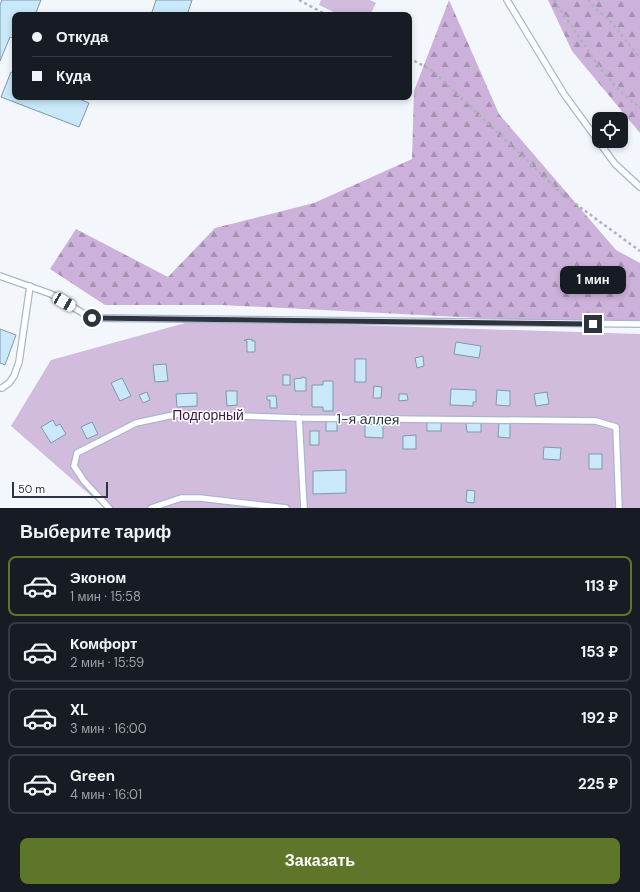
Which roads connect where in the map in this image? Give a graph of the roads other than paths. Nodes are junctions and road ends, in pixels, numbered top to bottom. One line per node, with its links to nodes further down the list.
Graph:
1 (507, 0): 2 (lane)
2 (640, 187)
3 (0, 276): 4 (lane)
4 (30, 286): 5 (lane); 6 (lane)
5 (640, 324)
6 (0, 388)
7 (299, 418): 8 (lane, 1-я аллея); 11 (lane); 12 (lane, 1-я аллея)
8 (109, 508)
9 (151, 508): 10 (lane)
10 (286, 508)
11 (304, 508)
12 (620, 508)

